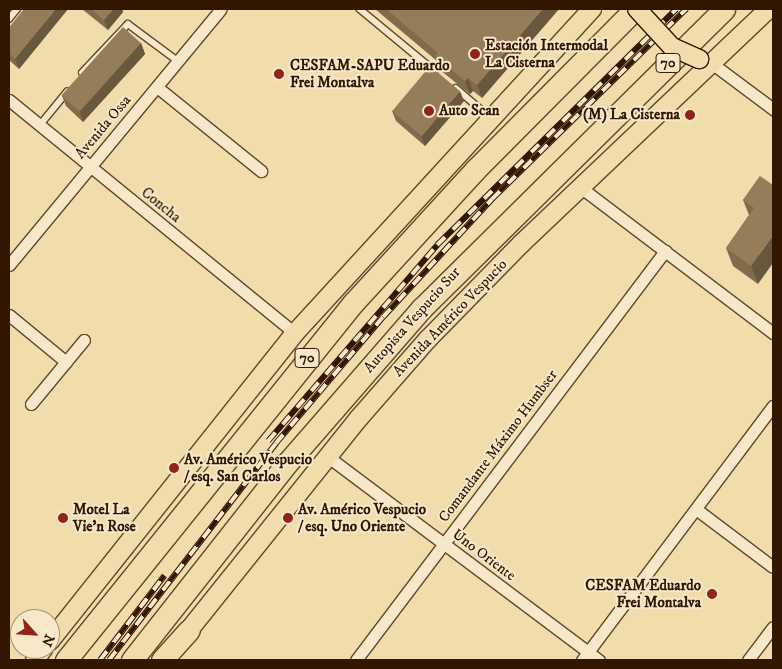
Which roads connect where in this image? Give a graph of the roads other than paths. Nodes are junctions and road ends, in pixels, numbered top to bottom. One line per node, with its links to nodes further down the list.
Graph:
1 (17, 9): 8 (lane)
2 (221, 9): 9 (street, Avenida Ossa)
3 (360, 9): 11 (lane)
4 (592, 9): 18 (main road)
5 (636, 9): 10 (main road, bridge); 40 (highway, 70)
6 (724, 9): 41 (highway, Autopista Vespucio Sur / 70)
7 (769, 9): 10 (main road, Avenida Américo Vespucio)
8 (9, 19)
9 (178, 61): 12 (lane); 14 (street, Avenida Ossa)
10 (711, 61): 17 (street); 22 (main road, Avenida Américo Vespucio)
11 (442, 77)
12 (76, 81)
13 (449, 83): 18 (lane)
14 (157, 87): 20 (street, Avenida Ossa); 21 (street)
15 (70, 88): 19 (lane)
16 (9, 100): 19 (street, Concha)
17 (773, 109)
18 (491, 118): 26 (main road)
19 (40, 125): 20 (street, Concha)
20 (90, 166): 24 (street, Avenida Ossa); 26 (street, Concha)
21 (261, 172)
22 (580, 187): 23 (street); 32 (main road, Avenida Américo Vespucio)
23 (664, 251): 27 (street); 34 (street, Comandante Máximo Humbser)
24 (9, 265)
25 (9, 314): 29 (street)
26 (294, 333): 37 (main road)
27 (773, 333)
28 (84, 340): 29 (street)
29 (66, 362): 30 (street)
30 (31, 404)
31 (773, 406): 33 (street)
32 (327, 456): 34 (street, Uno Oriente); 38 (main road, Avenida Américo Vespucio)
33 (696, 509): 35 (street); 39 (street)
34 (444, 544): 39 (street, Uno Oriente); 43 (street, Comandante Máximo Humbser)
35 (773, 567)
36 (773, 626): 45 (street)
37 (60, 628)
38 (189, 630): 42 (highway)
39 (585, 656): 44 (street, Uno Oriente)
40 (66, 660)
41 (132, 660)
42 (164, 660)
43 (356, 660)
44 (599, 660)
45 (748, 660)

